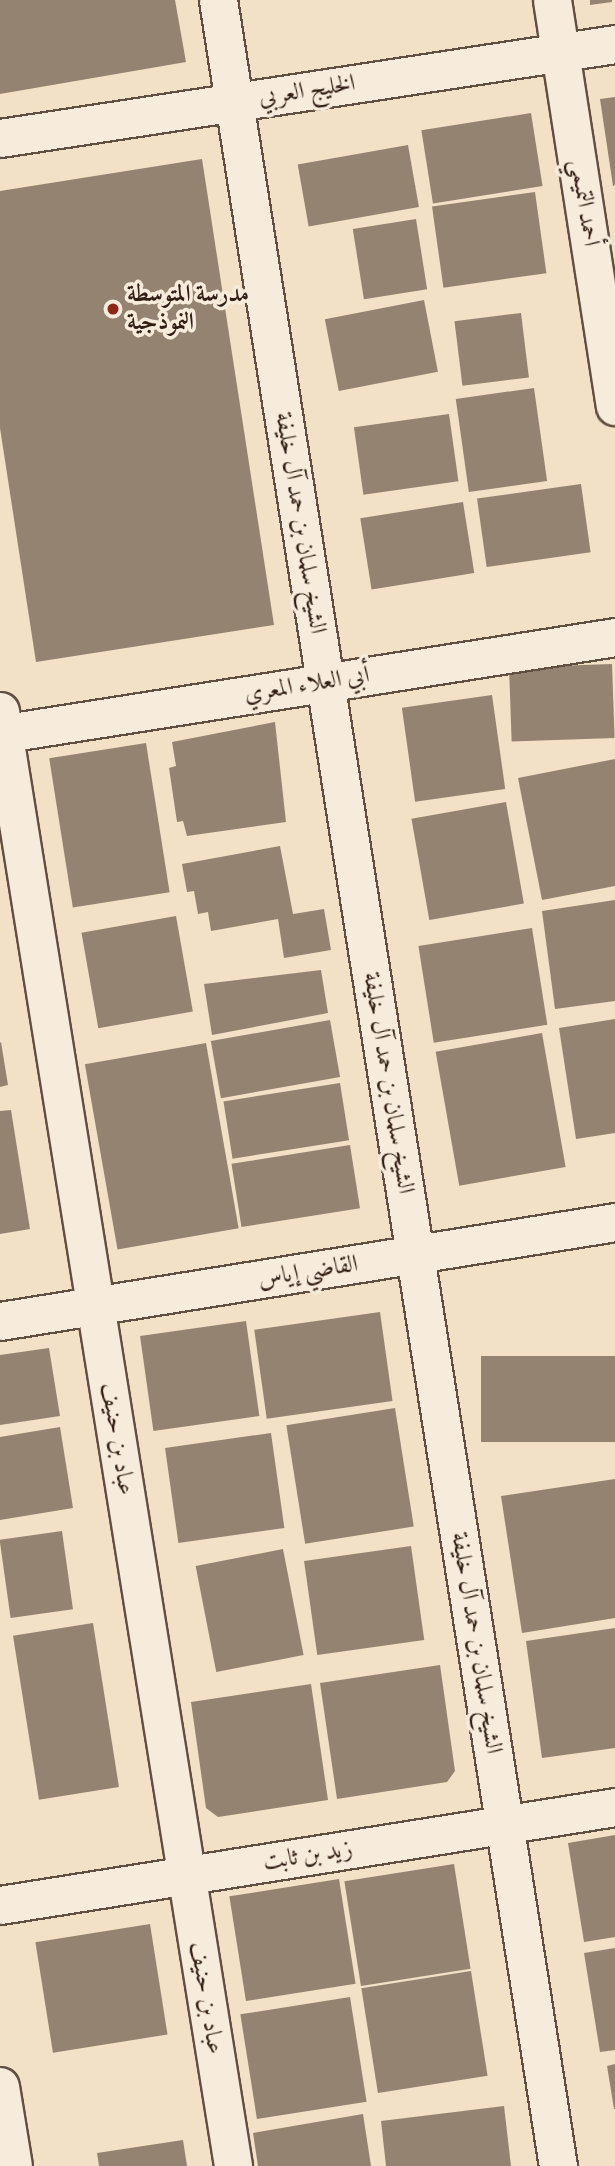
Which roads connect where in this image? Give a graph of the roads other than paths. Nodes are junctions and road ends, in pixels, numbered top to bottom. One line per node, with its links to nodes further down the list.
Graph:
1 (218, 0): 5 (street, الشيخ سلمان بن حمد آل خليفة)
2 (552, 0): 4 (street, أحمد التميمي)
3 (615, 44): 4 (street, الخليج العربي)
4 (561, 52): 5 (street, الخليج العربي); 7 (street, أحمد التميمي)
5 (234, 102): 6 (street, الخليج العربي); 9 (street, الشيخ سلمان بن حمد آل خليفة)
6 (0, 138)
7 (615, 406)
8 (615, 637): 9 (street, أبي العلاء المعري)
9 (325, 683): 10 (street, أبي العلاء المعري); 12 (street, الشيخ سلمان بن حمد آل خليفة)
10 (1, 726): 13 (street, عباد بن حنيف)
11 (615, 1222): 12 (street, القاضي إياس)
12 (415, 1254): 13 (street, القاضي إياس); 16 (street, الشيخ سلمان بن حمد آل خليفة)
13 (95, 1306): 14 (street, القاضي إياس); 17 (street, عباد بن حنيف)
14 (0, 1321)
15 (615, 1807): 16 (street, زيد بن ثابت)
16 (505, 1825): 17 (street, زيد بن ثابت); 22 (street, الشيخ سلمان بن حمد آل خليفة)
17 (186, 1875): 18 (street, زيد بن ثابت); 21 (street, عباد بن حنيف)
18 (0, 1905)
19 (0, 2087): 20 (main road)
20 (13, 2166)
21 (233, 2166)
22 (558, 2166)

